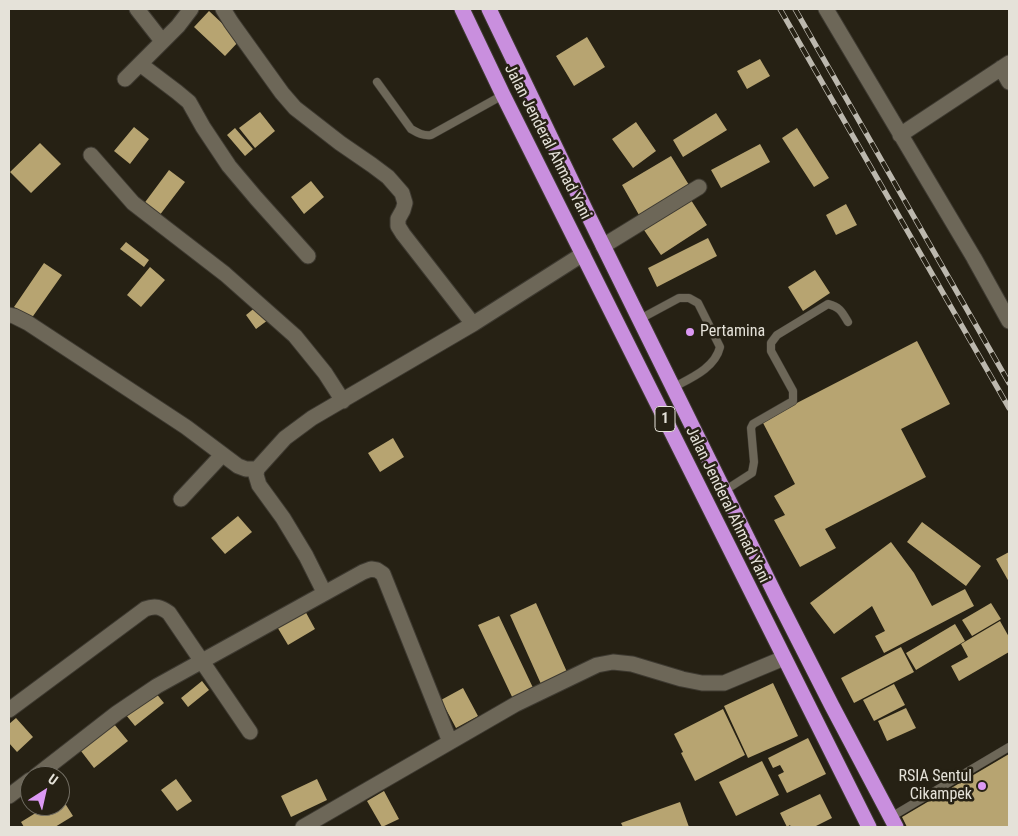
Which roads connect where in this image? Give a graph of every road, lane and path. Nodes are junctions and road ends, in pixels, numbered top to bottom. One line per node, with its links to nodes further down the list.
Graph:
1 (137, 9): 7 (street)
2 (192, 9): 7 (street)
3 (223, 9): 24 (street)
4 (462, 9): 13 (highway, Jalan Jenderal Ahmad Yani / 1)
5 (490, 9): 17 (highway, Jalan Jenderal Ahmad Yani / 1)
6 (826, 9): 14 (street)
7 (162, 41): 8 (street)
8 (140, 64): 10 (street); 19 (street)
9 (1005, 65): 12 (street); 14 (street)
10 (125, 79)
11 (377, 82): 13 (lane)
12 (1009, 82)
13 (503, 95): 18 (highway, Jalan Jenderal Ahmad Yani / 1)
14 (900, 135): 21 (street)
15 (91, 155): 26 (street)
16 (698, 187): 17 (street)
17 (603, 246): 22 (highway, Jalan Jenderal Ahmad Yani / 1)
18 (583, 254): 24 (street); 32 (highway, Jalan Jenderal Ahmad Yani / 1)
19 (308, 256)
20 (9, 316): 27 (street)
21 (1008, 316)
22 (640, 320): 25 (highway, Jalan Jenderal Ahmad Yani / 1); 25 (lane)
23 (848, 322): 29 (lane)
24 (472, 324): 26 (street)
25 (674, 387): 29 (highway, Jalan Jenderal Ahmad Yani / 1)
26 (343, 401): 28 (street)
27 (222, 455): 28 (street); 30 (street)
28 (257, 469): 31 (street)
29 (724, 491): 41 (highway, Jalan Jenderal Ahmad Yani / 1)
30 (181, 499)
31 (324, 592): 33 (street); 36 (street)
32 (784, 658): 36 (street); 43 (highway, Jalan Jenderal Ahmad Yani / 1)
33 (202, 662): 34 (street); 35 (street); 38 (street)
34 (9, 710)
35 (250, 732)
36 (450, 742): 42 (street)
37 (1009, 747): 41 (lane)
38 (49, 766)
39 (20, 788): 40 (street)
40 (9, 796)
41 (894, 822)
42 (303, 827)
43 (869, 827)

